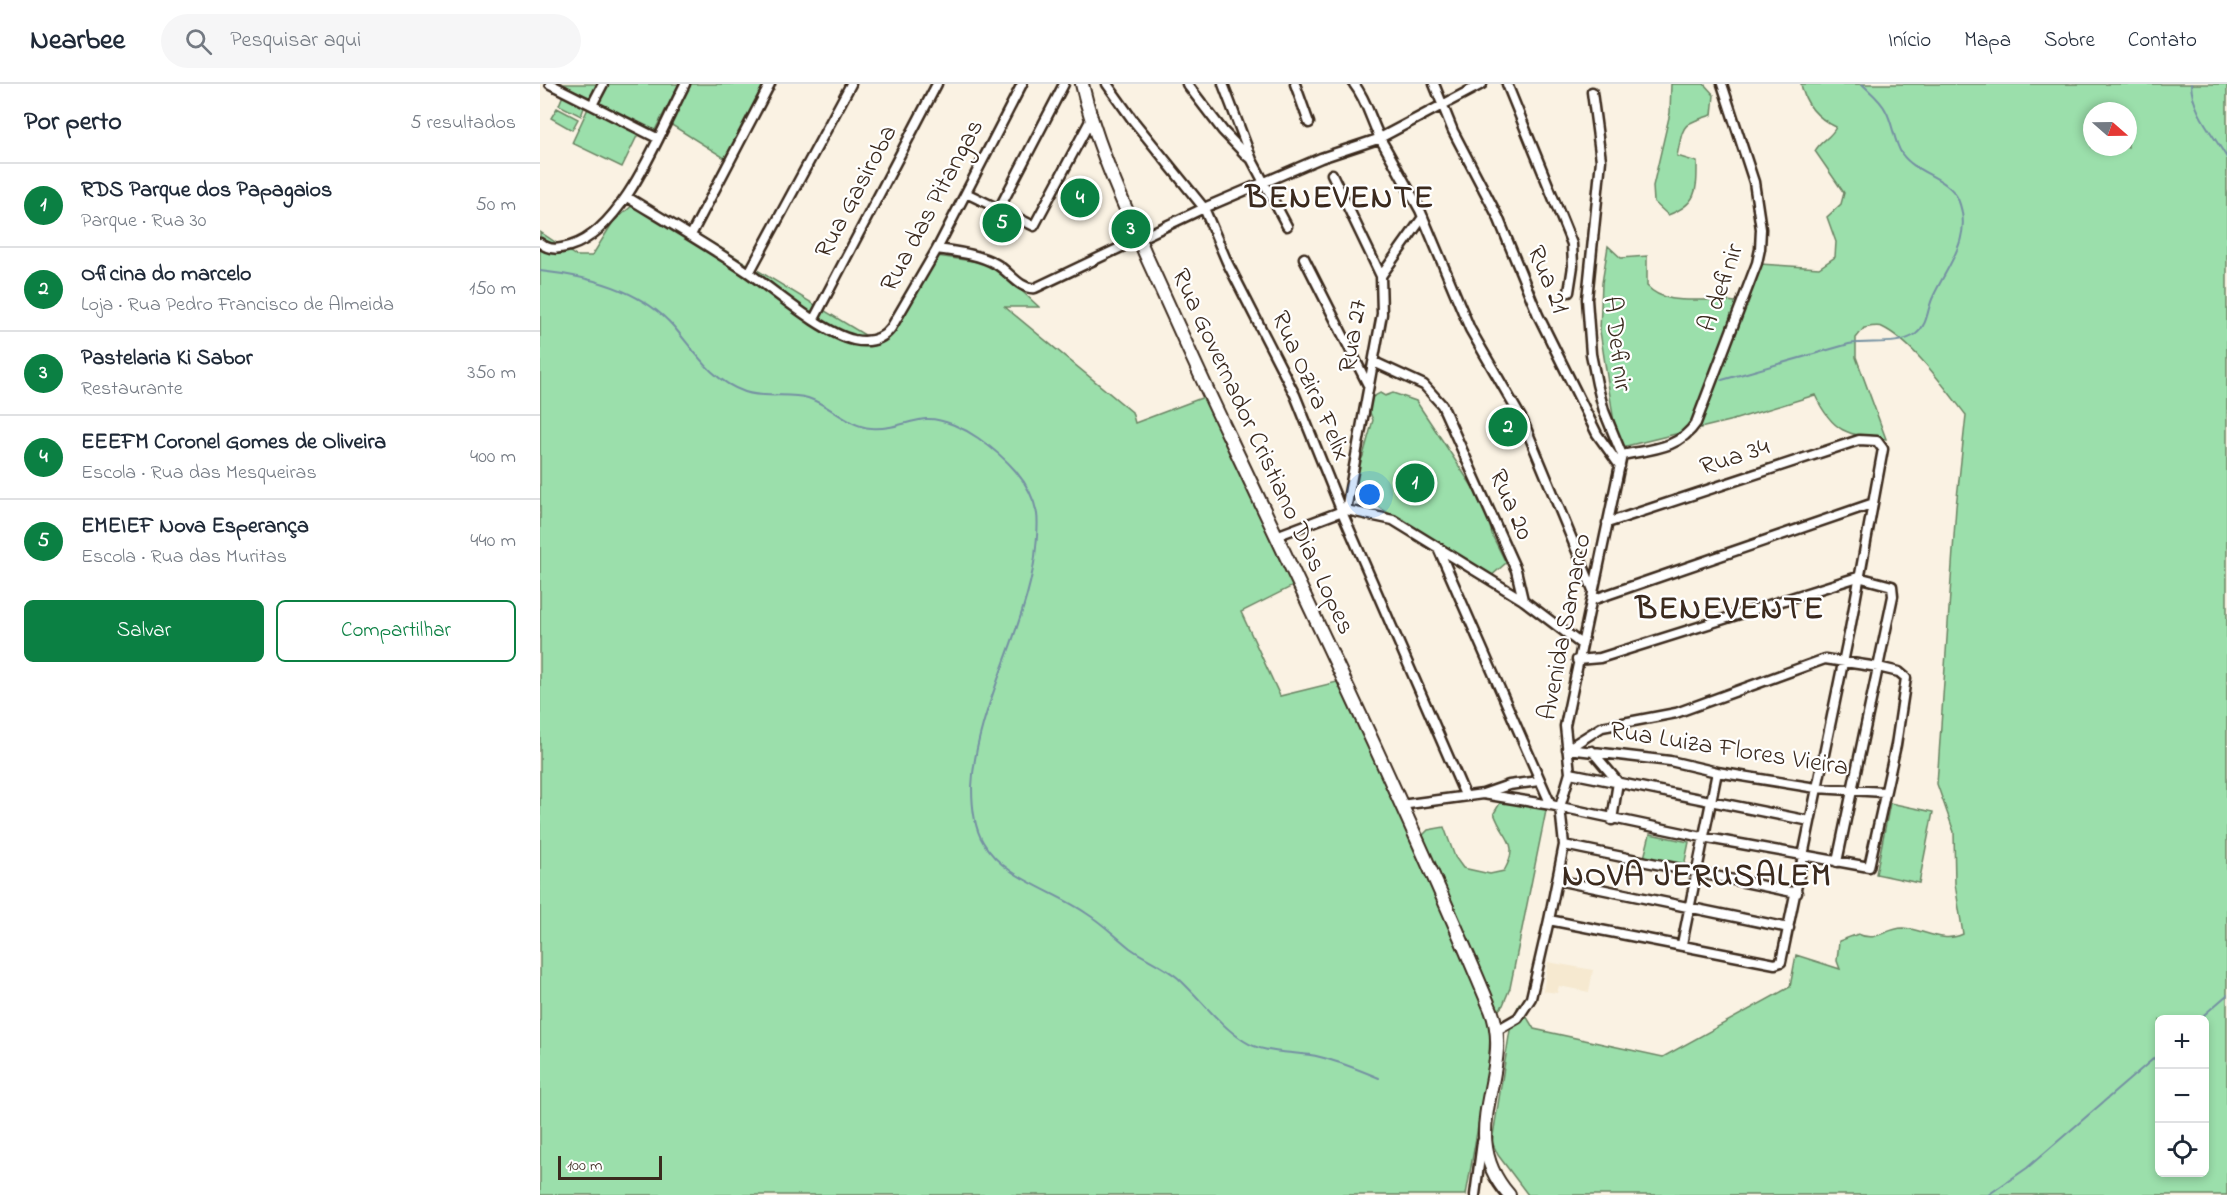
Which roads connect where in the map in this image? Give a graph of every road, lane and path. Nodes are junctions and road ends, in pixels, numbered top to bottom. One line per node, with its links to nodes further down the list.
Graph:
1 (549, 84): 20 (street)
2 (603, 84): 20 (street)
3 (685, 84): 24 (street)
4 (770, 84): 35 (street)
5 (851, 84): 40 (street)
6 (938, 84): 43 (street, Rua Gasiroba)
7 (1022, 84): 29 (street, Rua das Pitangas)
8 (1064, 84): 32 (street)
9 (1082, 84): 22 (street, Rua Governador Cristiano Dias Lopes)
10 (1107, 84): 31 (street, Rua Ozira Felix)
11 (1187, 84): 26 (street)
12 (1223, 84): 26 (street)
13 (1295, 84): 23 (street)
14 (1353, 84): 25 (street)
15 (1434, 84): 21 (street, Rua 21)
16 (1482, 84): 21 (street)
17 (1507, 84): 42 (street)
18 (1722, 84): 46 (street, A definir)
19 (1592, 92): 46 (street, A Definir)
20 (592, 105): 24 (street)
21 (1442, 106): 25 (street); 47 (street, Rua 21)
22 (1090, 121): 32 (street); 36 (street, Rua Governador Cristiano Dias Lopes)
23 (1309, 123)
24 (657, 138): 30 (street)
25 (1378, 139): 28 (street); 33 (street)
26 (1252, 160): 28 (street)
27 (1332, 174): 41 (street)
28 (1265, 183): 31 (street); 34 (street)
29 (966, 193): 32 (street); 38 (street, Rua das Pitangas)
30 (627, 197): 35 (street); 37 (street)
31 (1204, 208): 36 (street); 49 (street, Rua Ozira Felix)
32 (999, 210)
33 (1423, 217): 41 (street, Rua 27); 54 (street)
34 (1287, 226)
35 (691, 235): 40 (street)
36 (1139, 239): 38 (street); 51 (street, Rua Governador Cristiano Dias Lopes)
37 (540, 243)
38 (937, 249): 43 (street, Rua das Pitangas)
39 (1304, 258): 45 (street)
40 (748, 273): 43 (street)
41 (1381, 276): 44 (street, Rua 27)
42 (1569, 292)
43 (814, 319)
44 (1374, 362): 45 (street, Rua 27); 55 (street, Rua 20)
45 (1368, 385): 49 (street, Rua 27)
46 (1622, 455): 47 (street, Avenida Samarco)
47 (1620, 466): 50 (street, Avenida Samarco)
48 (1871, 504): 50 (street, Rua 34); 53 (street); 54 (street)
49 (1344, 511): 51 (street); 52 (street); 70 (street, Rua Ozira Felix)
50 (1607, 524): 54 (street, Avenida Samarco)
51 (1276, 537): 72 (street, Rua Governador Cristiano Dias Lopes)
52 (1438, 548): 55 (street); 64 (street)
53 (1858, 577): 57 (street); 58 (street); 59 (street)
54 (1592, 595): 56 (street, Avenida Samarco)
55 (1523, 600): 56 (street)
56 (1581, 644): 57 (street, Avenida Samarco)
57 (1577, 660): 60 (street, Avenida Samarco)
58 (1844, 660): 59 (street); 60 (street); 66 (street)
59 (1878, 667): 67 (street); 68 (street)
60 (1567, 749): 61 (street, Rua Luiza Flores Vieira); 63 (street, Avenida Samarco)
61 (1592, 750): 62 (street, Rua Luiza Flores Vieira); 65 (street)
62 (1718, 772): 66 (street, Rua Luiza Flores Vieira); 71 (street)
63 (1570, 773): 65 (street); 73 (street, Avenida Samarco)
64 (1539, 781): 69 (street); 73 (street)
65 (1618, 782): 71 (street); 74 (street)
66 (1816, 788): 67 (street, Rua Luiza Flores Vieira); 75 (street)
67 (1852, 790): 68 (street, Rua Luiza Flores Vieira); 79 (street)
68 (1884, 792): 79 (street)
69 (1483, 794): 70 (street); 73 (street)
70 (1465, 795): 72 (street)
71 (1711, 799): 75 (street); 76 (street)
72 (1401, 805): 87 (street, Rua Governador Cristiano Dias Lopes)
73 (1555, 806): 74 (street); 77 (street)
74 (1612, 819): 76 (street)
75 (1810, 821): 78 (street)
76 (1702, 837): 78 (street); 80 (street)
77 (1564, 845): 80 (street); 81 (street)
78 (1804, 855): 79 (street); 82 (street)
79 (1837, 862)
80 (1696, 872): 82 (street); 83 (street)
81 (1557, 880): 83 (street); 84 (street)
82 (1797, 893): 85 (street)
83 (1688, 906): 85 (street); 86 (street)
84 (1549, 920): 86 (street); 87 (street)
85 (1789, 928): 86 (street)
86 (1682, 944)
87 (1499, 1029): 88 (street)
88 (1483, 1137): 89 (street); 90 (street)
89 (1476, 1195)
90 (1509, 1195)

